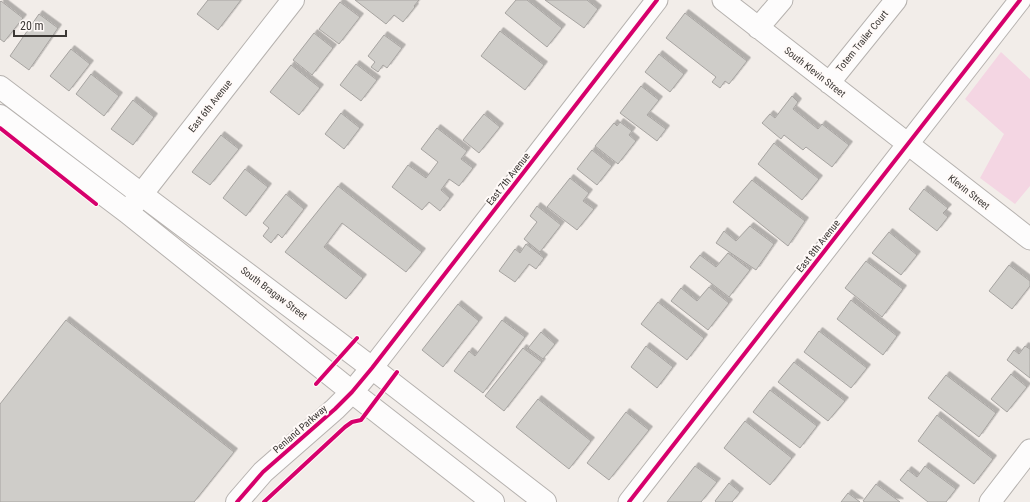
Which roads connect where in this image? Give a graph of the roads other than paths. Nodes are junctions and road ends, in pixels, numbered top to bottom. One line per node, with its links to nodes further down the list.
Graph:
1 (293, 0): 12 (main road, East 6th Avenue)
2 (656, 0): 15 (street, East 7th Avenue)
3 (723, 0): 7 (street, South Klevin Street)
4 (782, 0): 7 (street)
5 (896, 0): 8 (street, Totem Trailer Court)
6 (1020, 0): 11 (street, East 8th Avenue)
7 (758, 28): 8 (street, South Klevin Street)
8 (829, 83): 11 (street, South Klevin Street)
9 (0, 87): 12 (main road, South Bragaw Street)
10 (0, 116): 13 (main road)
11 (908, 144): 14 (street, Klevin Street); 21 (street, East 8th Avenue)
12 (141, 194): 13 (main road, East 6th Avenue); 15 (main road, South Bragaw Street)
13 (127, 212): 16 (main road)
14 (1030, 239)
15 (372, 368): 16 (main road, Penland Parkway); 20 (main road, South Bragaw Street)
16 (352, 392): 18 (main road, Penland Parkway); 19 (main road)
17 (1030, 450): 22 (street)
18 (237, 502)
19 (493, 502)
20 (546, 502)
21 (629, 502)
22 (990, 502)

